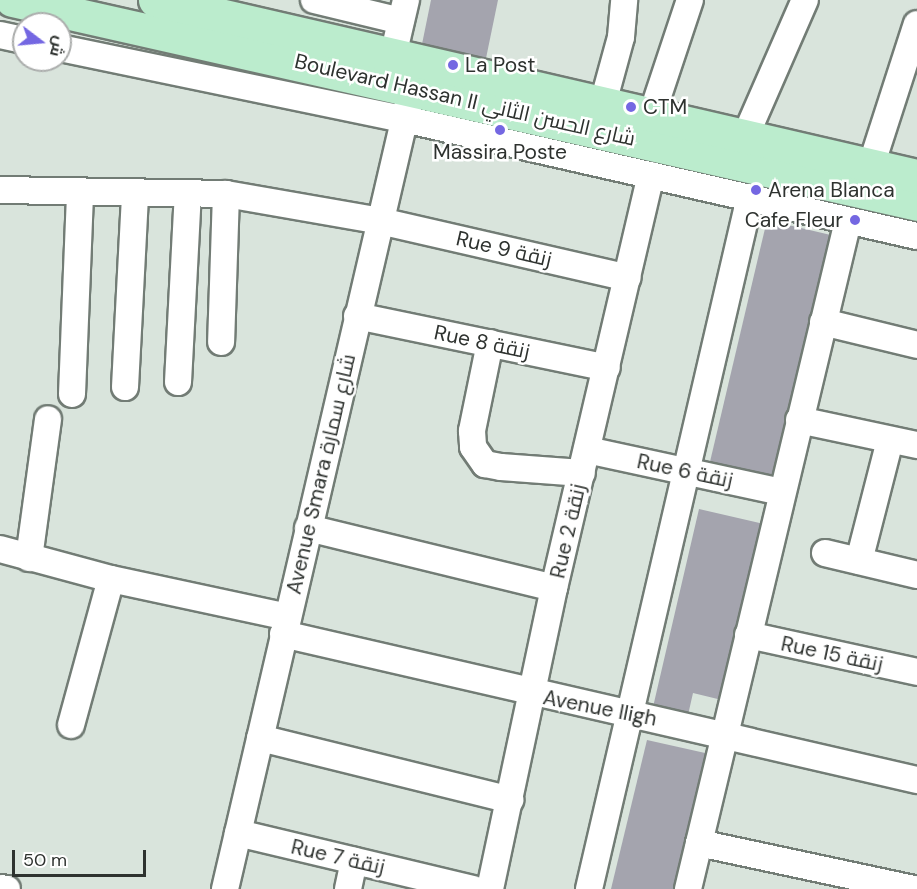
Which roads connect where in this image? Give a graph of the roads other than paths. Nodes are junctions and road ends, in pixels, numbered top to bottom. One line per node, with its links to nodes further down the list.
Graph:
1 (12, 0): 11 (main road, Boulevard Hassan II شارع الحسن الثاني)
2 (155, 0): 11 (main road, Boulevard Hassan II شارع الحسن الثاني)
3 (314, 0): 7 (street)
4 (624, 0): 12 (street)
5 (690, 0): 13 (street)
6 (805, 0): 14 (street)
7 (376, 7): 8 (street); 11 (street)
8 (404, 10): 11 (street)
9 (917, 24): 16 (street)
10 (72, 49): 11 (street)
11 (391, 76): 12 (main road, Boulevard Hassan II شارع الحسن الثاني); 14 (main road, Boulevard Hassan II شارع الحسن الثاني); 17 (street); 26 (street, Avenue Smara شارع سمارة)
12 (603, 103): 13 (main road, Boulevard Hassan II شارع الحسن الثاني)
13 (652, 114): 14 (main road, Boulevard Hassan II شارع الحسن الثاني)
14 (740, 149): 15 (main road, Boulevard Hassan II شارع الحسن الثاني)
15 (775, 158): 16 (main road, Boulevard Hassan II شارع الحسن الثاني); 25 (main road, Boulevard Hassan II شارع الحسن الثاني)
16 (871, 166): 18 (main road, Boulevard Hassan II شارع الحسن الثاني)
17 (651, 175): 24 (street); 29 (street, Rue 2 زنقة)
18 (917, 176)
19 (0, 190): 20 (street, Rue 9 زنقة)
20 (80, 192): 21 (street, Rue 9 زنقة); 38 (street)
21 (135, 193): 22 (street, Rue 9 زنقة); 37 (street)
22 (188, 194): 23 (street, Rue 9 زنقة); 36 (street)
23 (226, 194): 26 (street, Rue 9 زنقة); 32 (street)
24 (750, 197): 27 (street); 44 (street)
25 (917, 204)
26 (380, 221): 29 (street, Rue 9 زنقة); 30 (street, Avenue Smara شارع سمارة)
27 (848, 221): 28 (street); 31 (street)
28 (917, 236)
29 (628, 278): 35 (street, Rue 2 زنقة)
30 (357, 316): 33 (street, Rue 8 زنقة); 46 (street, Avenue Smara شارع سمارة)
31 (823, 322): 34 (street); 40 (street)
32 (221, 342)
33 (490, 343): 35 (street, Rue 8 زنقة); 43 (street, Rue 6 زنقة)
34 (917, 345)
35 (607, 368): 43 (street, Rue 2 زنقة)
36 (178, 382)
37 (125, 387)
38 (72, 394)
39 (48, 419): 49 (street)
40 (799, 420): 41 (street); 45 (street)
41 (891, 440): 42 (street); 50 (street)
42 (917, 445)
43 (585, 461): 44 (street, Rue 6 زنقة); 53 (street, Rue 2 زنقة)
44 (684, 470): 45 (street, Rue 6 زنقة); 58 (street)
45 (782, 492): 55 (street)
46 (308, 528): 53 (street); 54 (street, Avenue Smara شارع سمارة)
47 (0, 549): 49 (street, Avenue Iligh)
48 (825, 553): 50 (street)
49 (29, 558): 52 (street, Avenue Iligh)
50 (859, 561): 51 (street)
51 (917, 575)
52 (111, 579): 54 (street, Avenue Iligh); 59 (street)
53 (554, 588): 57 (street, Rue 2 زنقة)
54 (285, 626): 57 (street, Avenue Iligh); 61 (street, Avenue Smara شارع سمارة)
55 (748, 635): 56 (street, Rue 15 زنقة); 60 (street)
56 (917, 672)
57 (530, 694): 58 (street, Avenue Iligh); 63 (street, Rue 2 زنقة)
58 (632, 714): 60 (street, Avenue Iligh); 74 (street)
59 (71, 725)
60 (723, 734): 62 (street, Avenue Iligh); 65 (street)
61 (260, 738): 63 (street); 64 (street, Avenue Smara شارع سمارة)
62 (917, 780)
63 (510, 800): 73 (street, Rue 2 زنقة)
64 (238, 833): 66 (street, Rue 7 زنقة); 70 (street, Avenue Smara شارع سمارة)
65 (699, 843): 75 (street); 76 (street)
66 (354, 861): 67 (street, Rue 7 زنقة); 71 (street)
67 (404, 881): 72 (street, Rue 7 زنقة)
68 (0, 888): 69 (street)
69 (7, 889)
70 (225, 889)
71 (348, 889)
72 (473, 889)
73 (490, 889)
74 (589, 889)
75 (688, 889)
76 (913, 889)

